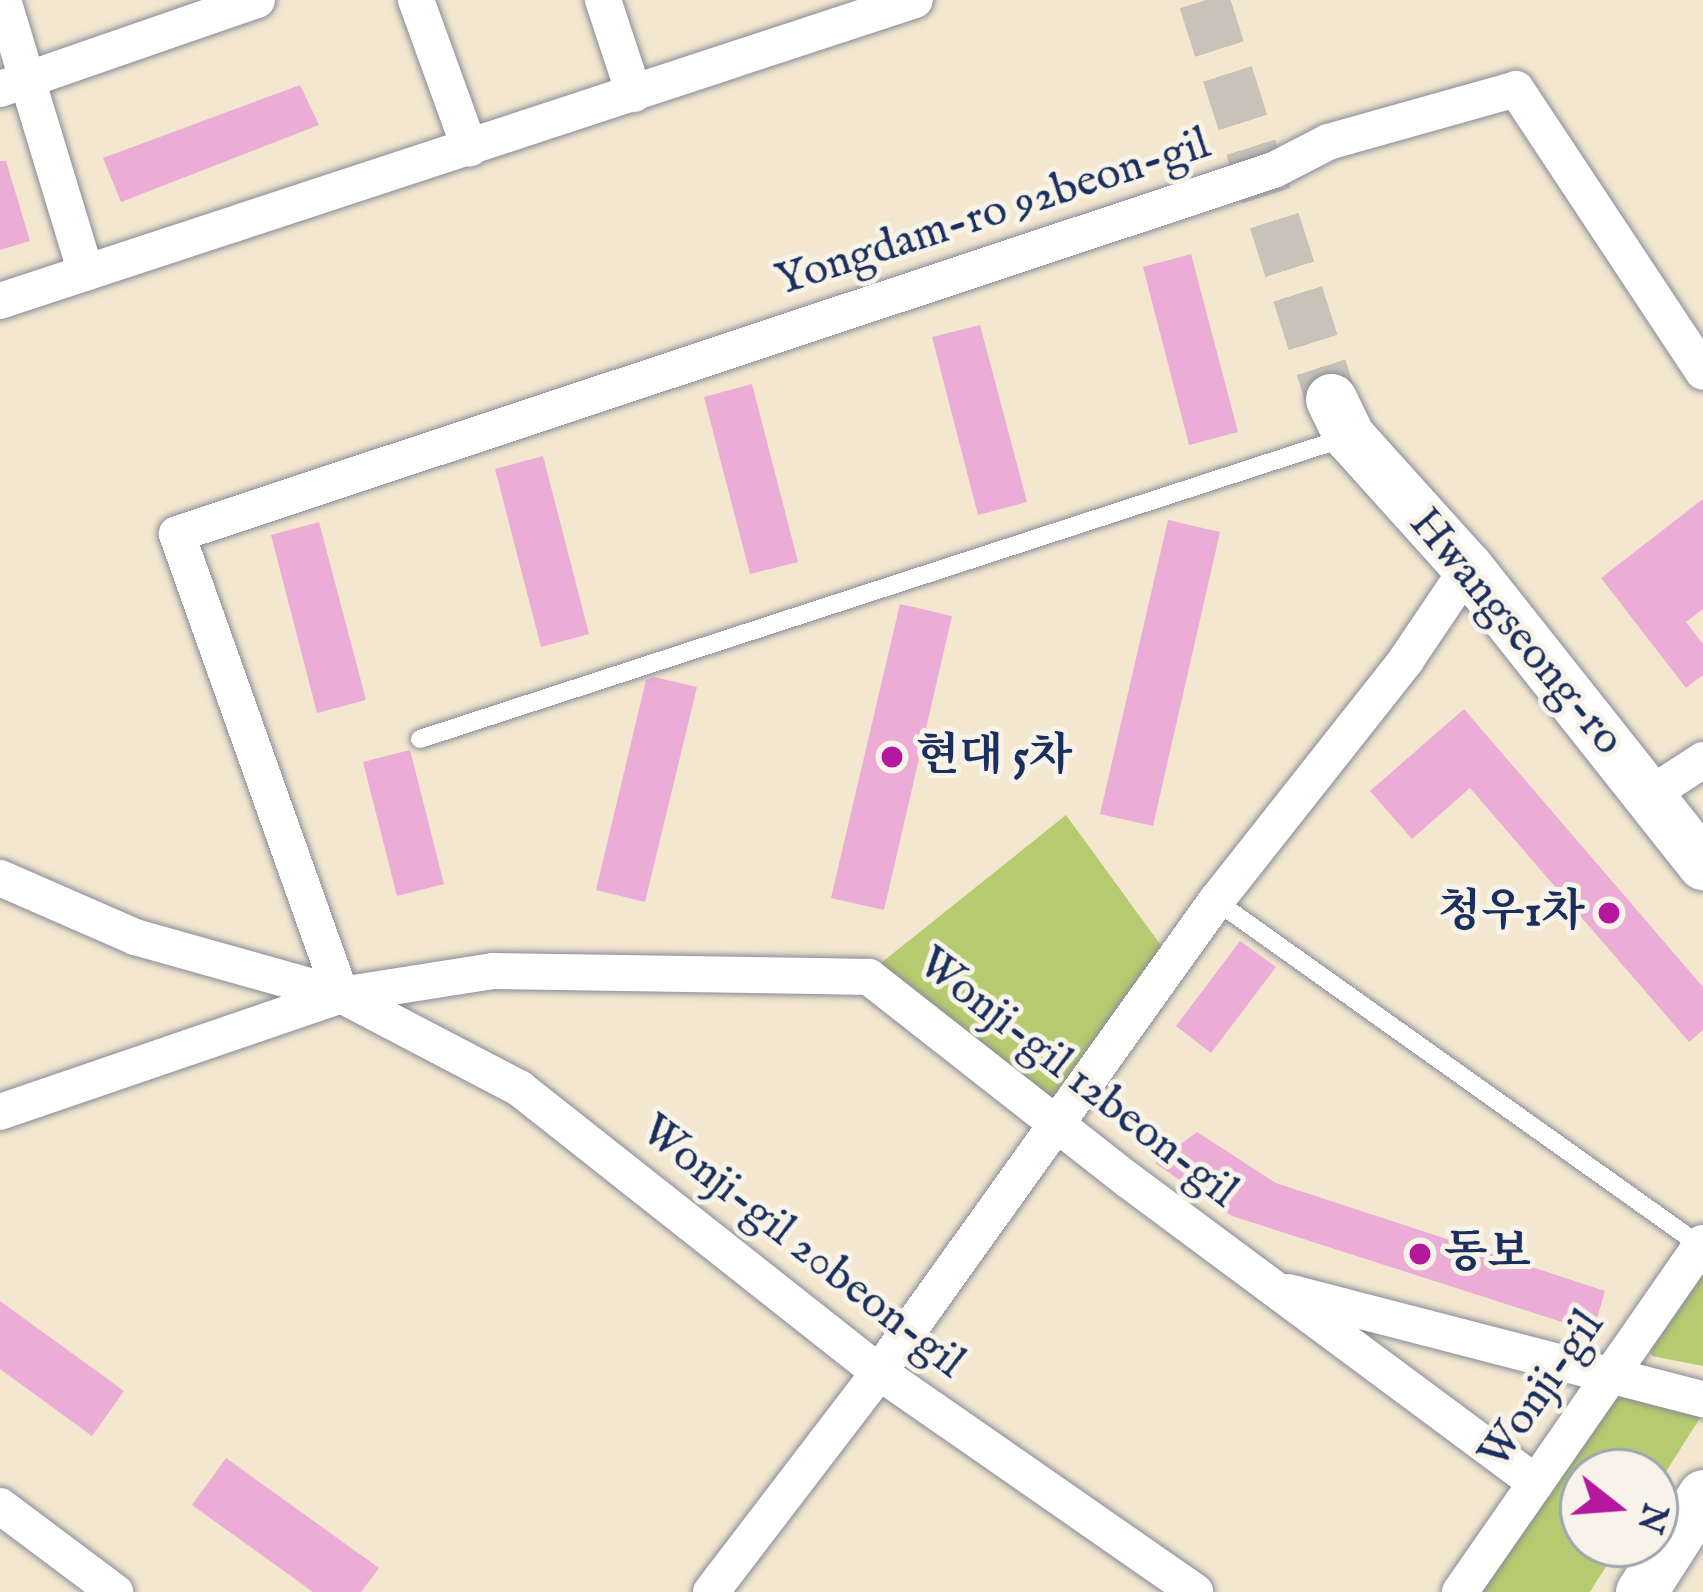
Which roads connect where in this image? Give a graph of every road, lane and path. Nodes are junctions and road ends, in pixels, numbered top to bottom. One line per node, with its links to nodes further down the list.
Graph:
1 (3, 0): 6 (street)
2 (257, 0): 6 (street)
3 (416, 0): 8 (street)
4 (603, 0): 7 (street)
5 (915, 0): 7 (street)
6 (14, 84): 9 (street)
7 (634, 94): 8 (street)
8 (470, 148): 9 (street)
9 (86, 273): 10 (street)
10 (0, 301)
11 (1703, 372): 20 (street, Yongdam-ro 92beon-gil)
12 (1340, 418): 13 (street, Hwangseong-ro); 14 (lane)
13 (1468, 568): 16 (street, Hwangseong-ro); 19 (street)
14 (420, 739)
15 (1703, 760): 16 (street)
16 (1651, 794): 17 (street, Hwangseong-ro)
17 (1703, 864)
18 (0, 878): 20 (street, Wonji-gil 12beon-gil)
19 (1216, 901): 22 (street); 23 (lane)
20 (341, 995): 21 (street, Wonji-gil 12beon-gil); 22 (street, Wonji-gil 12beon-gil); 25 (street, Wonji-gil 20beon-gil)
21 (0, 1112)
22 (1053, 1124): 24 (street, Wonji-gil 12beon-gil); 25 (street)
23 (1702, 1245): 26 (street, Wonji-gil)
24 (1268, 1286): 26 (street); 28 (street, Wonji-gil 12beon-gil)
25 (878, 1372): 32 (street); 33 (street, Wonji-gil 20beon-gil)
26 (1611, 1376): 27 (street); 28 (street, Wonji-gil)
27 (1703, 1400)
28 (1536, 1483): 34 (street, Wonji-gil)
29 (1703, 1495): 35 (street)
30 (0, 1506): 31 (street)
31 (115, 1592)
32 (711, 1592)
33 (1195, 1592)
34 (1460, 1592)
35 (1641, 1592)

